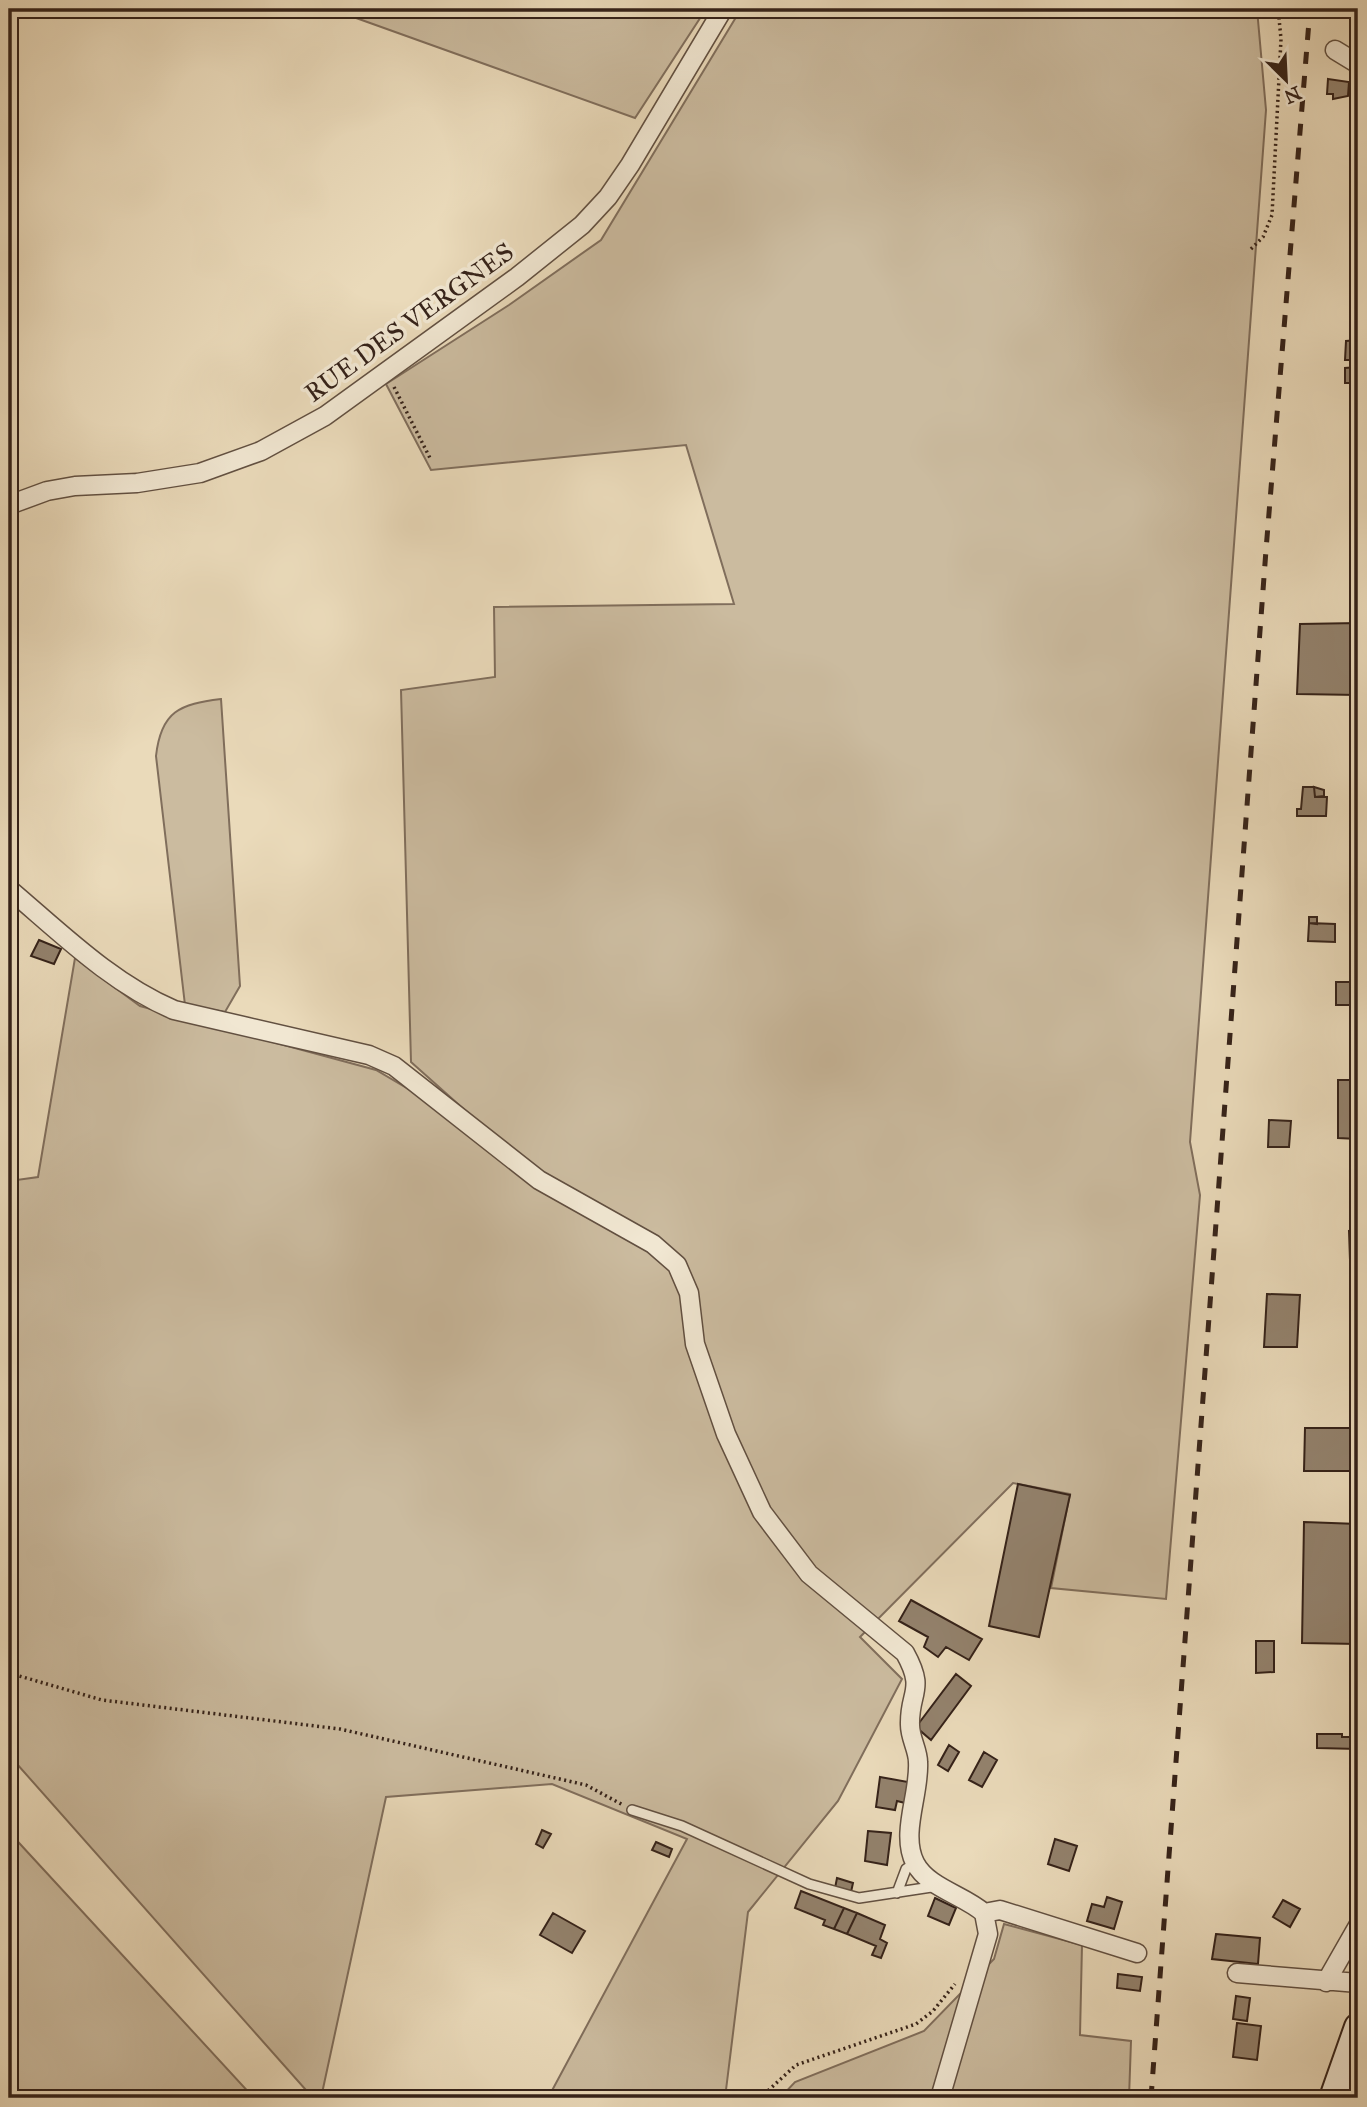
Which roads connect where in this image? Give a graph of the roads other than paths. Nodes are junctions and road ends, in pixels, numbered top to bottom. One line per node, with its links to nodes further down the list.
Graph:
1 (723, 9): 4 (street, RUE DES VERGNES)
2 (1335, 50): 3 (street)
3 (1358, 64)
4 (9, 505)
5 (9, 889): 7 (street)
6 (632, 1810): 9 (lane)
7 (915, 1863): 8 (street); 9 (lane)
8 (939, 1885): 9 (lane); 10 (street)
9 (897, 1893)
10 (984, 1913): 12 (street); 17 (street)
11 (1358, 1926): 14 (street)
12 (1137, 1953)
13 (1237, 1973): 14 (street)
14 (1326, 1982): 15 (street)
15 (1358, 1983)
16 (1358, 2027): 18 (main road)
17 (940, 2098)
18 (1333, 2098)

